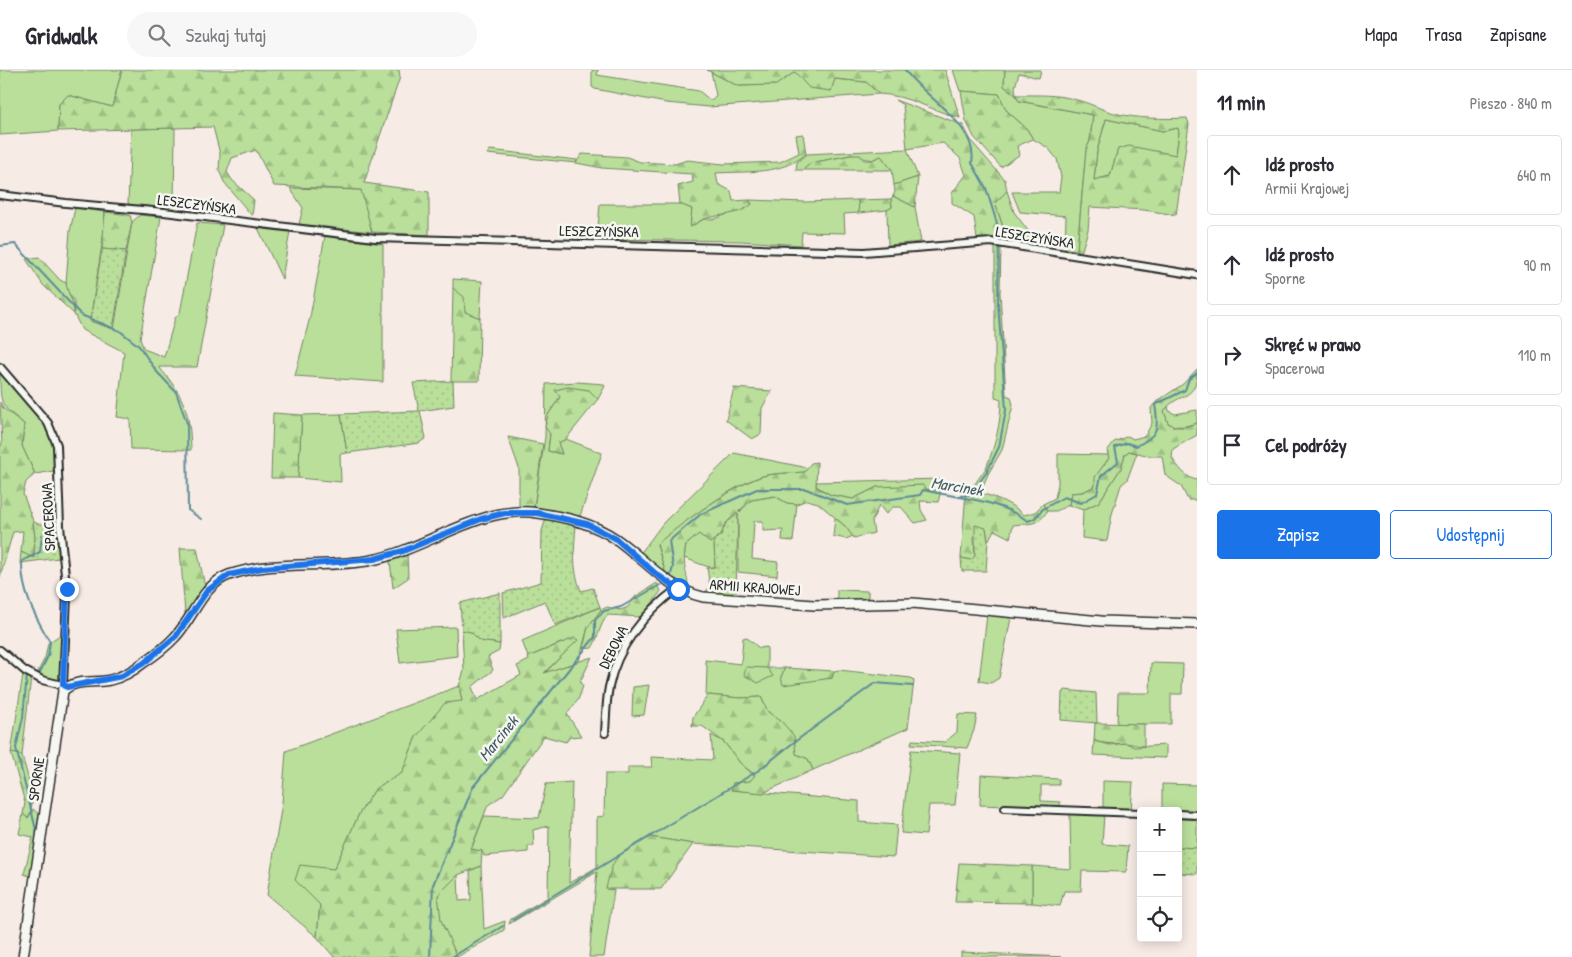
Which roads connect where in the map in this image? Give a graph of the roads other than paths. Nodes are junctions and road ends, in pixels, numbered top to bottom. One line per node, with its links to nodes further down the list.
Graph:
1 (0, 195): 2 (street, LESZCZYŃSKA)
2 (1197, 275)
3 (0, 367): 7 (street, SPACEROWA)
4 (678, 589): 5 (street, ARMII KRAJOWEJ); 7 (street, ARMII KRAJOWEJ); 8 (street, DĘBOWA)
5 (1197, 624)
6 (0, 650): 7 (street)
7 (65, 686): 13 (street, SPORNE)
8 (605, 733)
9 (1005, 808): 10 (street)
10 (1137, 813)
11 (1182, 814): 12 (street)
12 (1197, 815)
13 (23, 957)

